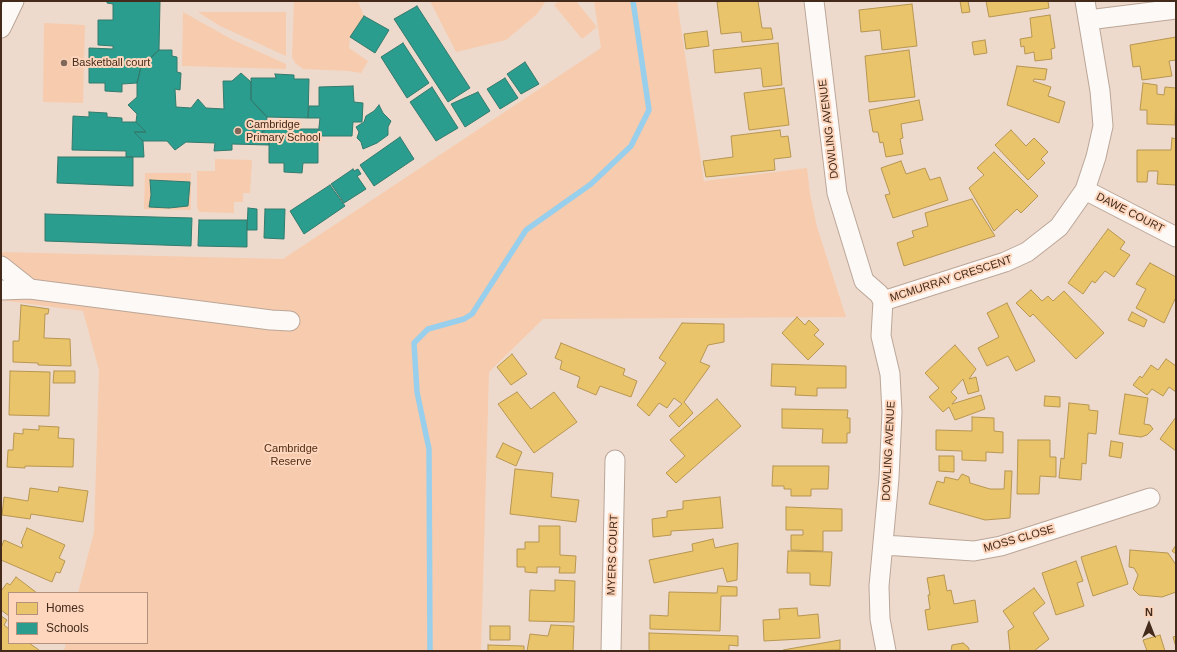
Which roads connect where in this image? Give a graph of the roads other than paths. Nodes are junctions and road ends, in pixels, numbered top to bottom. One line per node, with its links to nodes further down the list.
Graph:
1 (814, 1): 10 (street, DOWLING AVENUE)
2 (1085, 1): 4 (street, MCMURRAY CRESCENT)
3 (1176, 9): 4 (street)
4 (1088, 20): 5 (street, MCMURRAY CRESCENT)
5 (1085, 190): 6 (street, DAWE COURT); 10 (street, MCMURRAY CRESCENT)
6 (1176, 237)
7 (1, 266): 8 (street)
8 (30, 289): 9 (street); 11 (street)
9 (1, 290)
10 (883, 301): 14 (street, DOWLING AVENUE)
11 (290, 321)
12 (615, 460): 15 (street, MYERS COURT)
13 (1150, 498): 14 (street, MOSS CLOSE)
14 (884, 545): 16 (street, DOWLING AVENUE)
15 (611, 651)
16 (886, 651)

